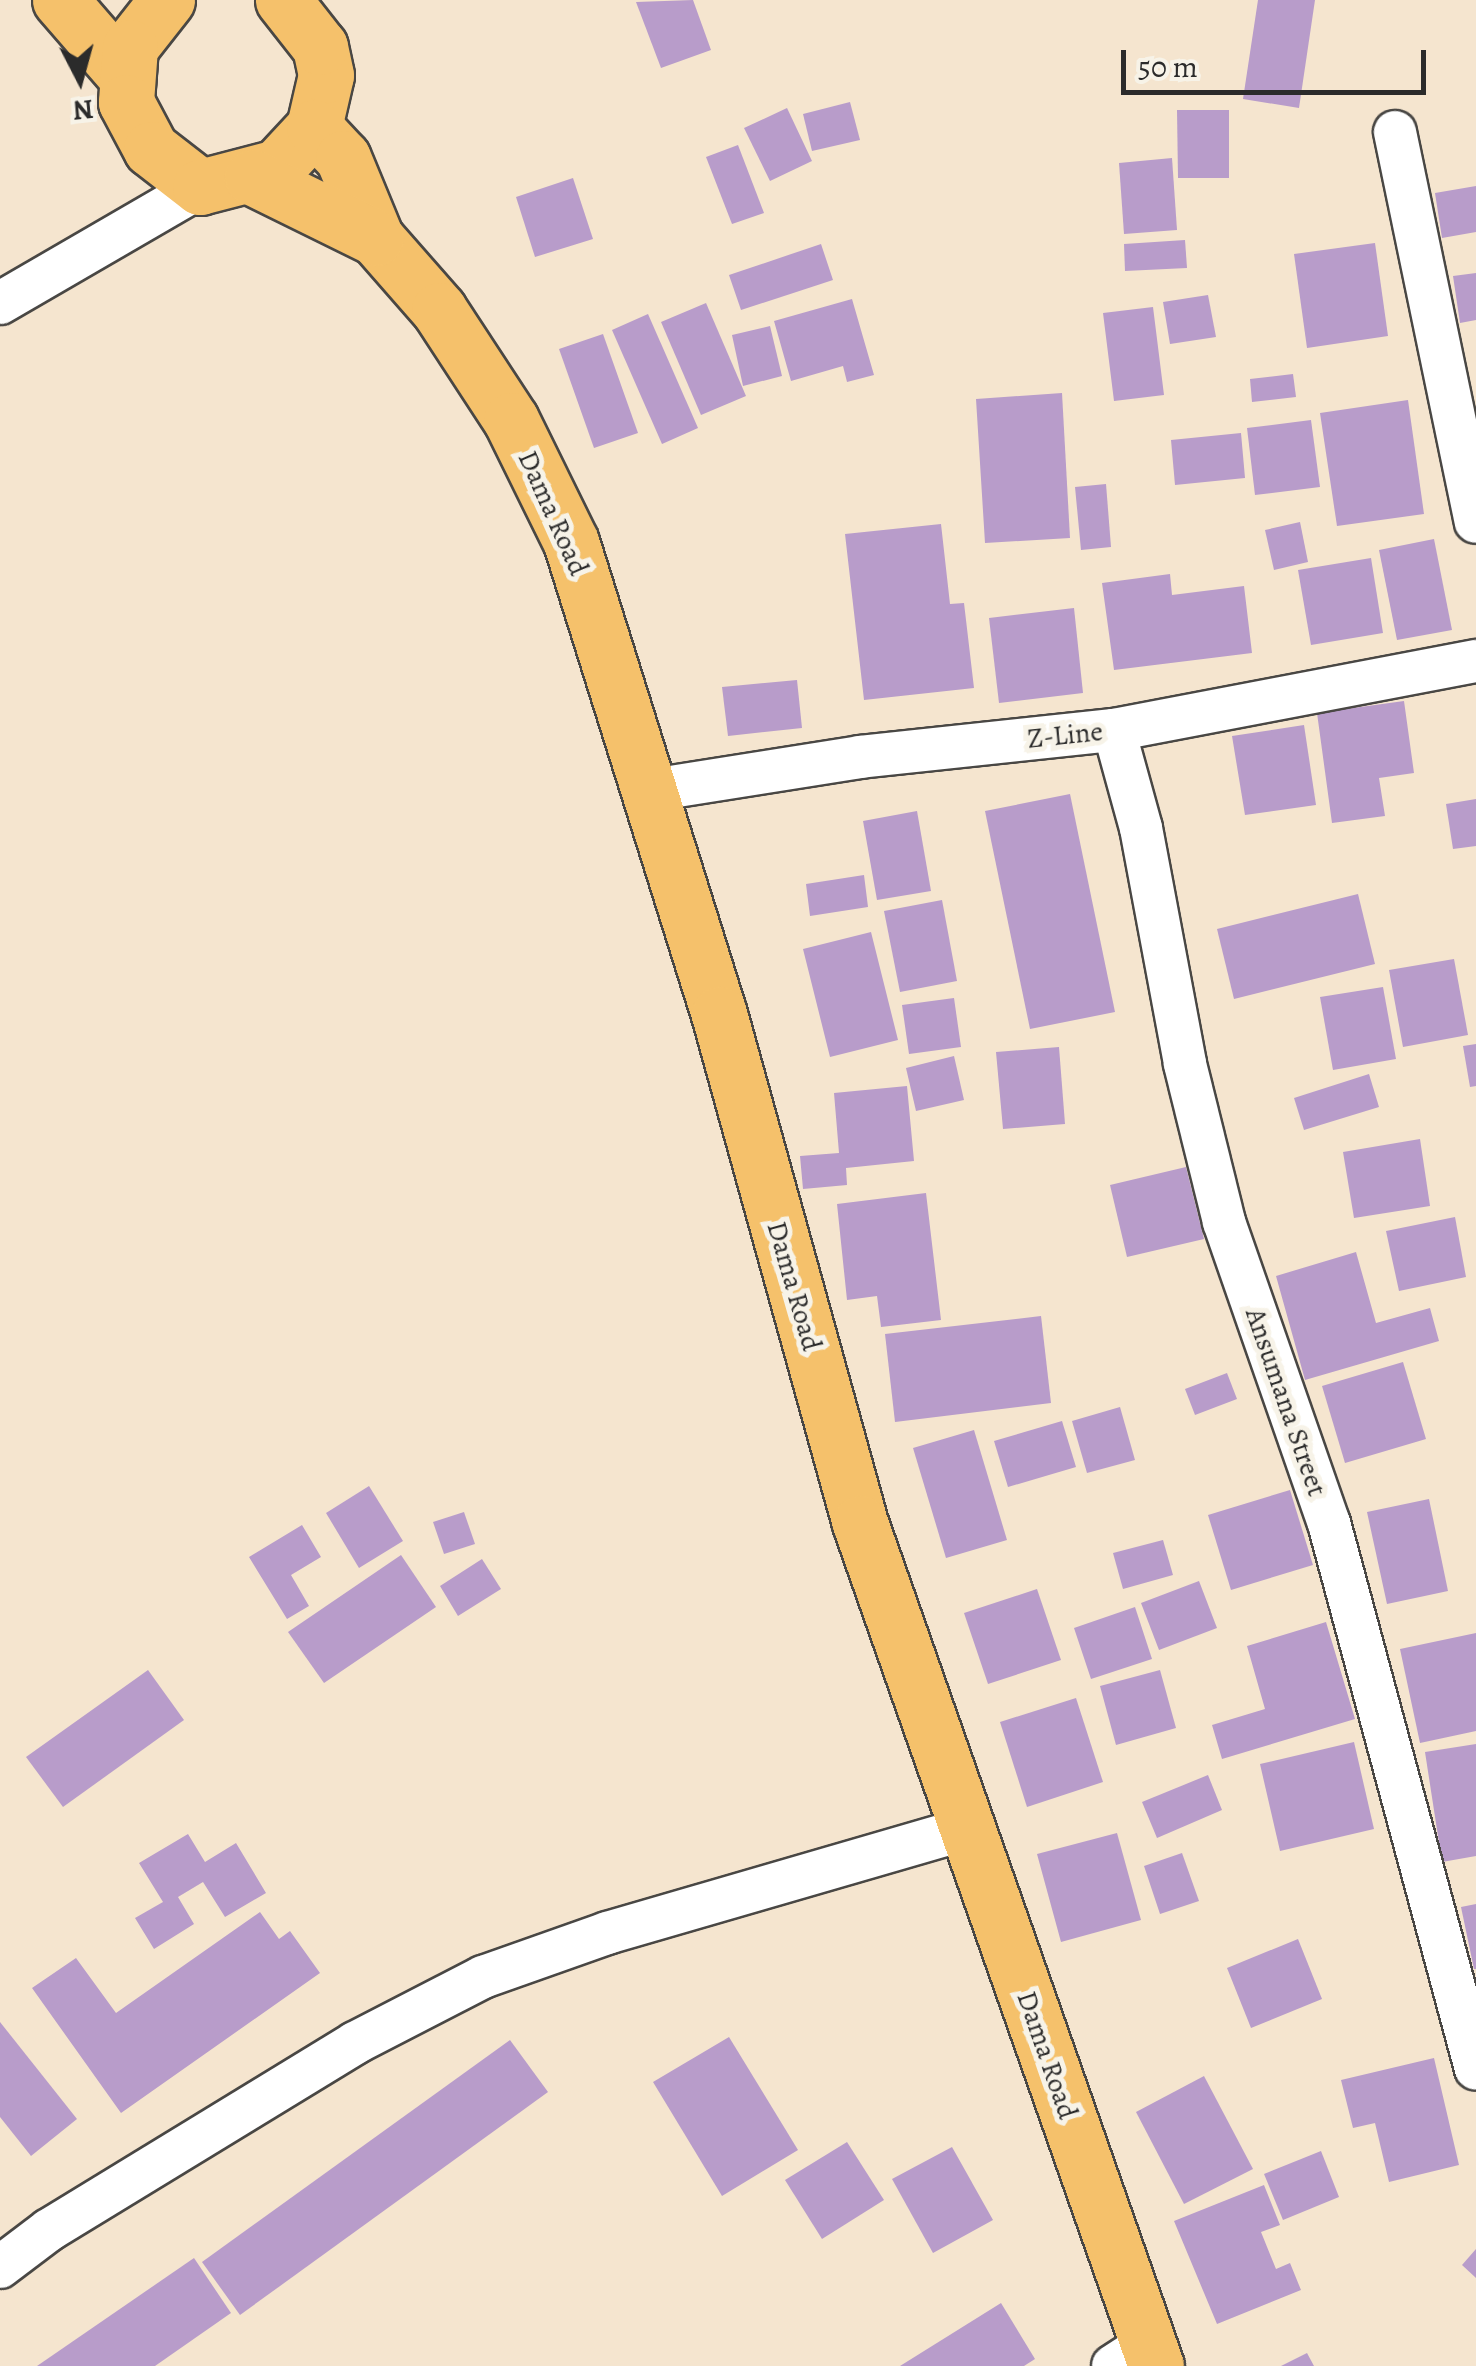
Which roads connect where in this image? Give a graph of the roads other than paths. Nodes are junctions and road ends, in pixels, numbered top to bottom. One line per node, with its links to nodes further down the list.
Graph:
1 (60, 0): 4 (highway)
2 (161, 1): 4 (highway)
3 (304, 8): 5 (highway)
4 (125, 74): 7 (highway)
5 (314, 128): 7 (highway); 8 (highway)
6 (1395, 132): 10 (street)
7 (226, 182): 8 (highway); 9 (street)
8 (376, 238): 13 (highway, Dama Road)
9 (0, 302)
10 (1476, 522)
11 (1476, 661): 12 (street, Z-Line)
12 (1114, 730): 13 (street, Z-Line); 15 (street, Ansumana Street)
13 (652, 790): 14 (highway, Dama Road)
14 (969, 1828): 16 (street); 17 (highway, Dama Road)
15 (1476, 2069)
16 (0, 2267)
17 (1139, 2359)

